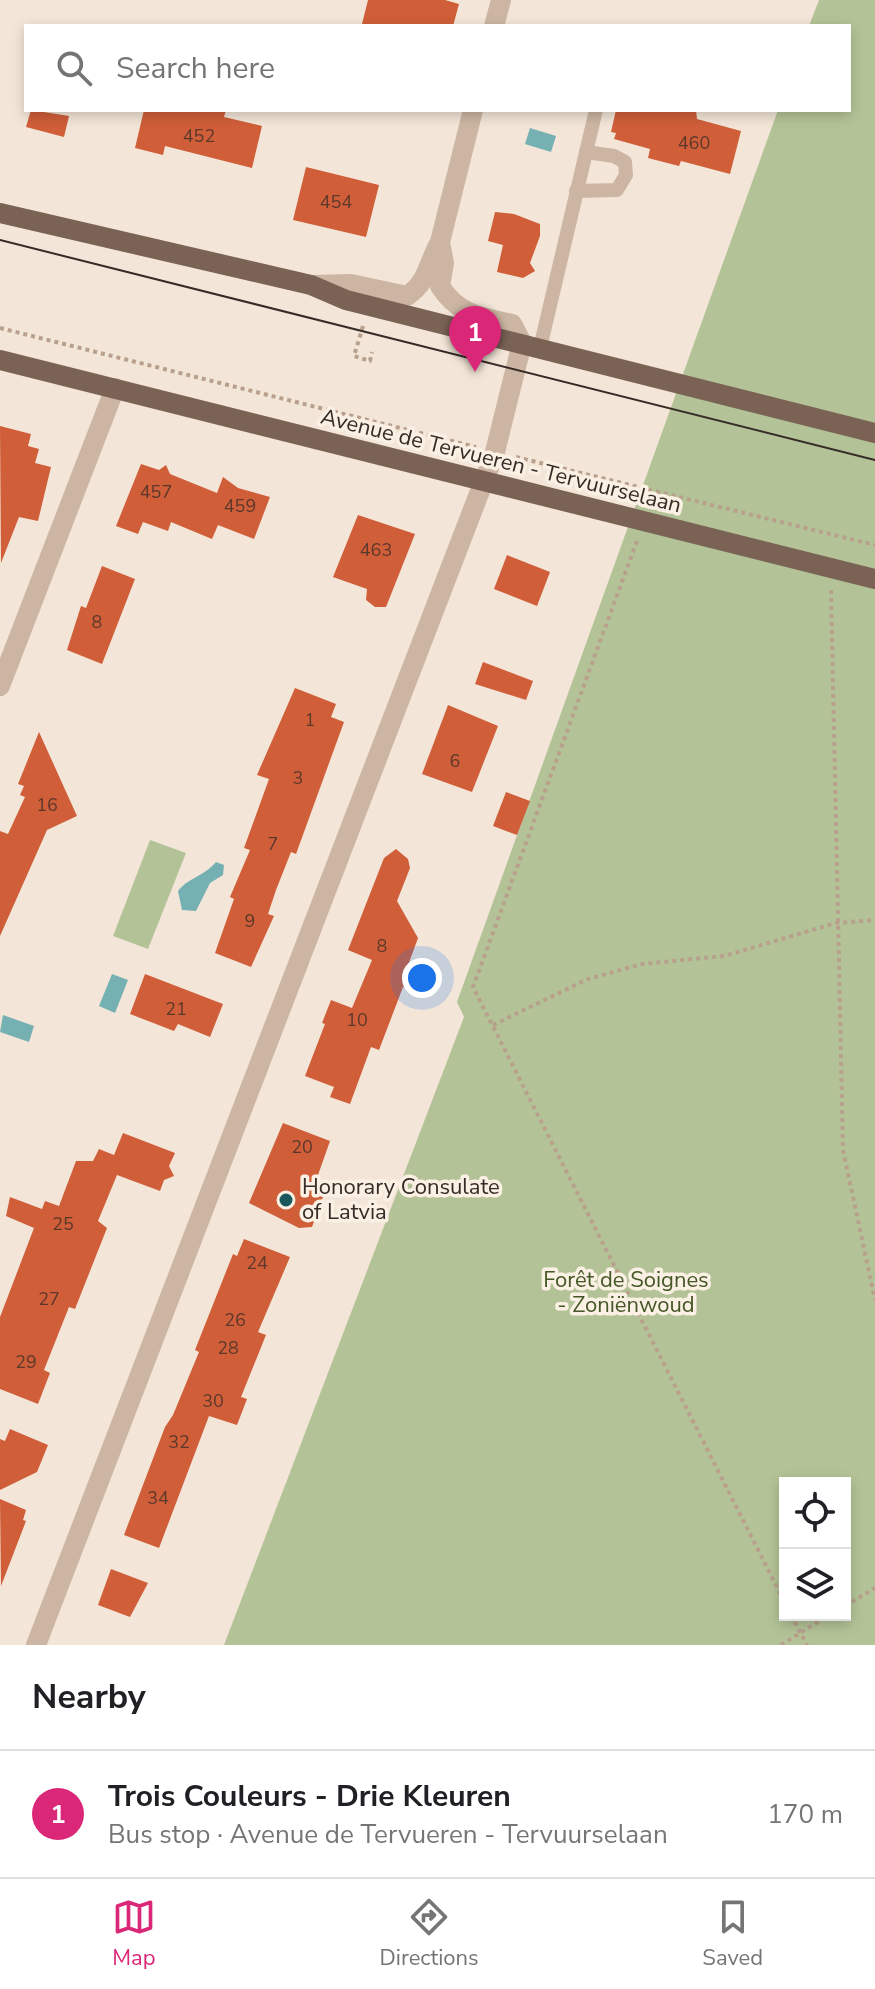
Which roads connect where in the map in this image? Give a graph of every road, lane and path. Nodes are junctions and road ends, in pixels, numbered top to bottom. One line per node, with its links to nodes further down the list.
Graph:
1 (501, 0): 2 (street)
2 (495, 24)
3 (472, 112): 8 (street)
4 (596, 112): 5 (lane)
5 (586, 152): 6 (lane); 6 (lane)
6 (576, 191): 12 (lane)
7 (4, 213): 9 (main road)
8 (440, 242): 9 (street); 12 (street)
9 (311, 285): 12 (main road)
10 (0, 328): 17 (path)
11 (373, 329): 13 (path)
12 (531, 346): 16 (main road); 17 (street)
13 (372, 352)
14 (0, 360): 15 (main road, Avenue de Tervueren - Tervuurselaan)
15 (115, 388): 18 (main road, Avenue de Tervueren - Tervuurselaan); 23 (street)
16 (875, 433)
17 (495, 452): 18 (street); 20 (path)
18 (485, 481): 19 (main road, Avenue de Tervueren - Tervuurselaan); 34 (street)
19 (644, 521): 21 (main road, Avenue de Tervueren - Tervuurselaan); 26 (path)
20 (875, 545)
21 (830, 568): 22 (main road, Avenue de Tervueren - Tervuurselaan); 25 (path)
22 (875, 579)
23 (0, 686)
24 (875, 920): 25 (path)
25 (836, 923): 26 (path); 27 (path)
26 (493, 1025): 29 (path)
27 (875, 1300)
28 (875, 1588): 30 (path)
29 (779, 1591)
30 (851, 1602)
31 (794, 1621): 33 (path)
32 (819, 1621): 33 (path)
33 (800, 1632): 35 (path); 36 (path)
34 (36, 1645)
35 (781, 1645)
36 (807, 1645)

